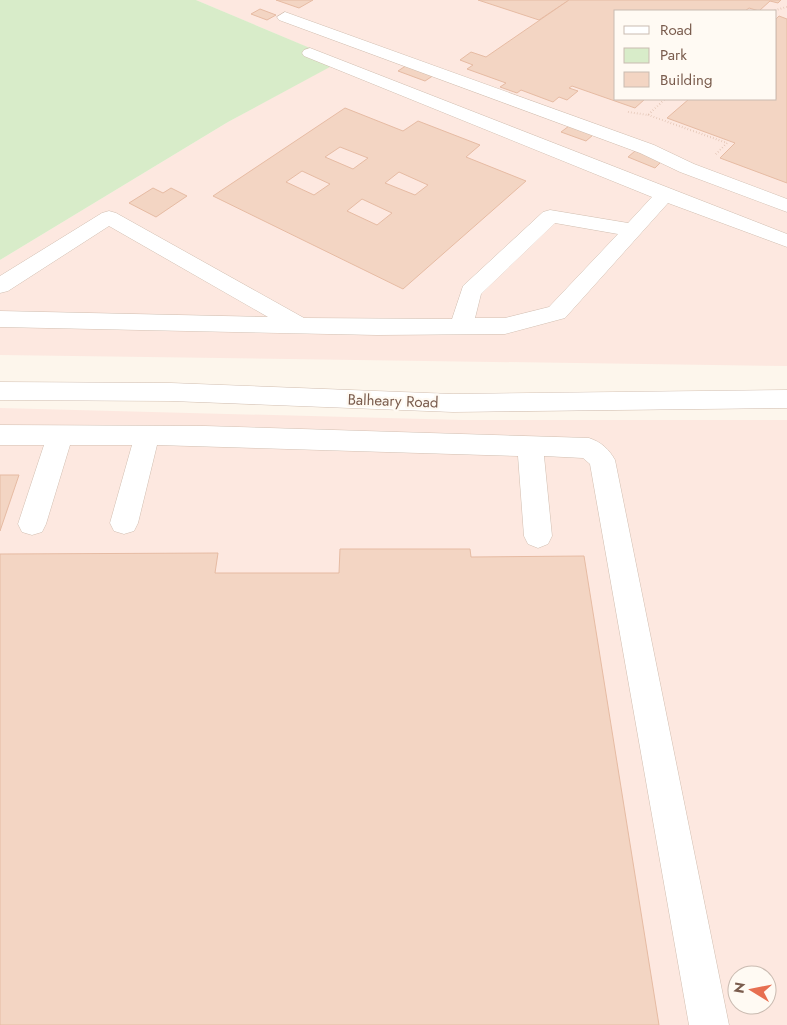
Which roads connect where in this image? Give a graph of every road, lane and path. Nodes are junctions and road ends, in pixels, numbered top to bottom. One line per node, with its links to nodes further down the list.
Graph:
1 (285, 17): 2 (street)
2 (365, 45): 4 (street); 10 (street)
3 (310, 53): 4 (street)
4 (335, 63): 9 (street)
5 (664, 100): 7 (path)
6 (628, 112): 7 (path)
7 (648, 115): 8 (path)
8 (712, 158)
9 (665, 195): 11 (street); 12 (street)
10 (787, 206)
11 (634, 230): 16 (street); 16 (street)
12 (787, 241)
13 (0, 286): 15 (street)
14 (0, 319): 15 (street)
15 (299, 324): 16 (street)
16 (461, 326)
17 (0, 391): 18 (street, Balheary Road)
18 (787, 399)
19 (0, 435): 20 (street)
20 (60, 435): 21 (street); 24 (street)
21 (146, 436): 22 (street); 23 (street)
22 (530, 447): 25 (street); 26 (street)
23 (124, 523)
24 (32, 524)
25 (538, 536)
26 (709, 1025)

